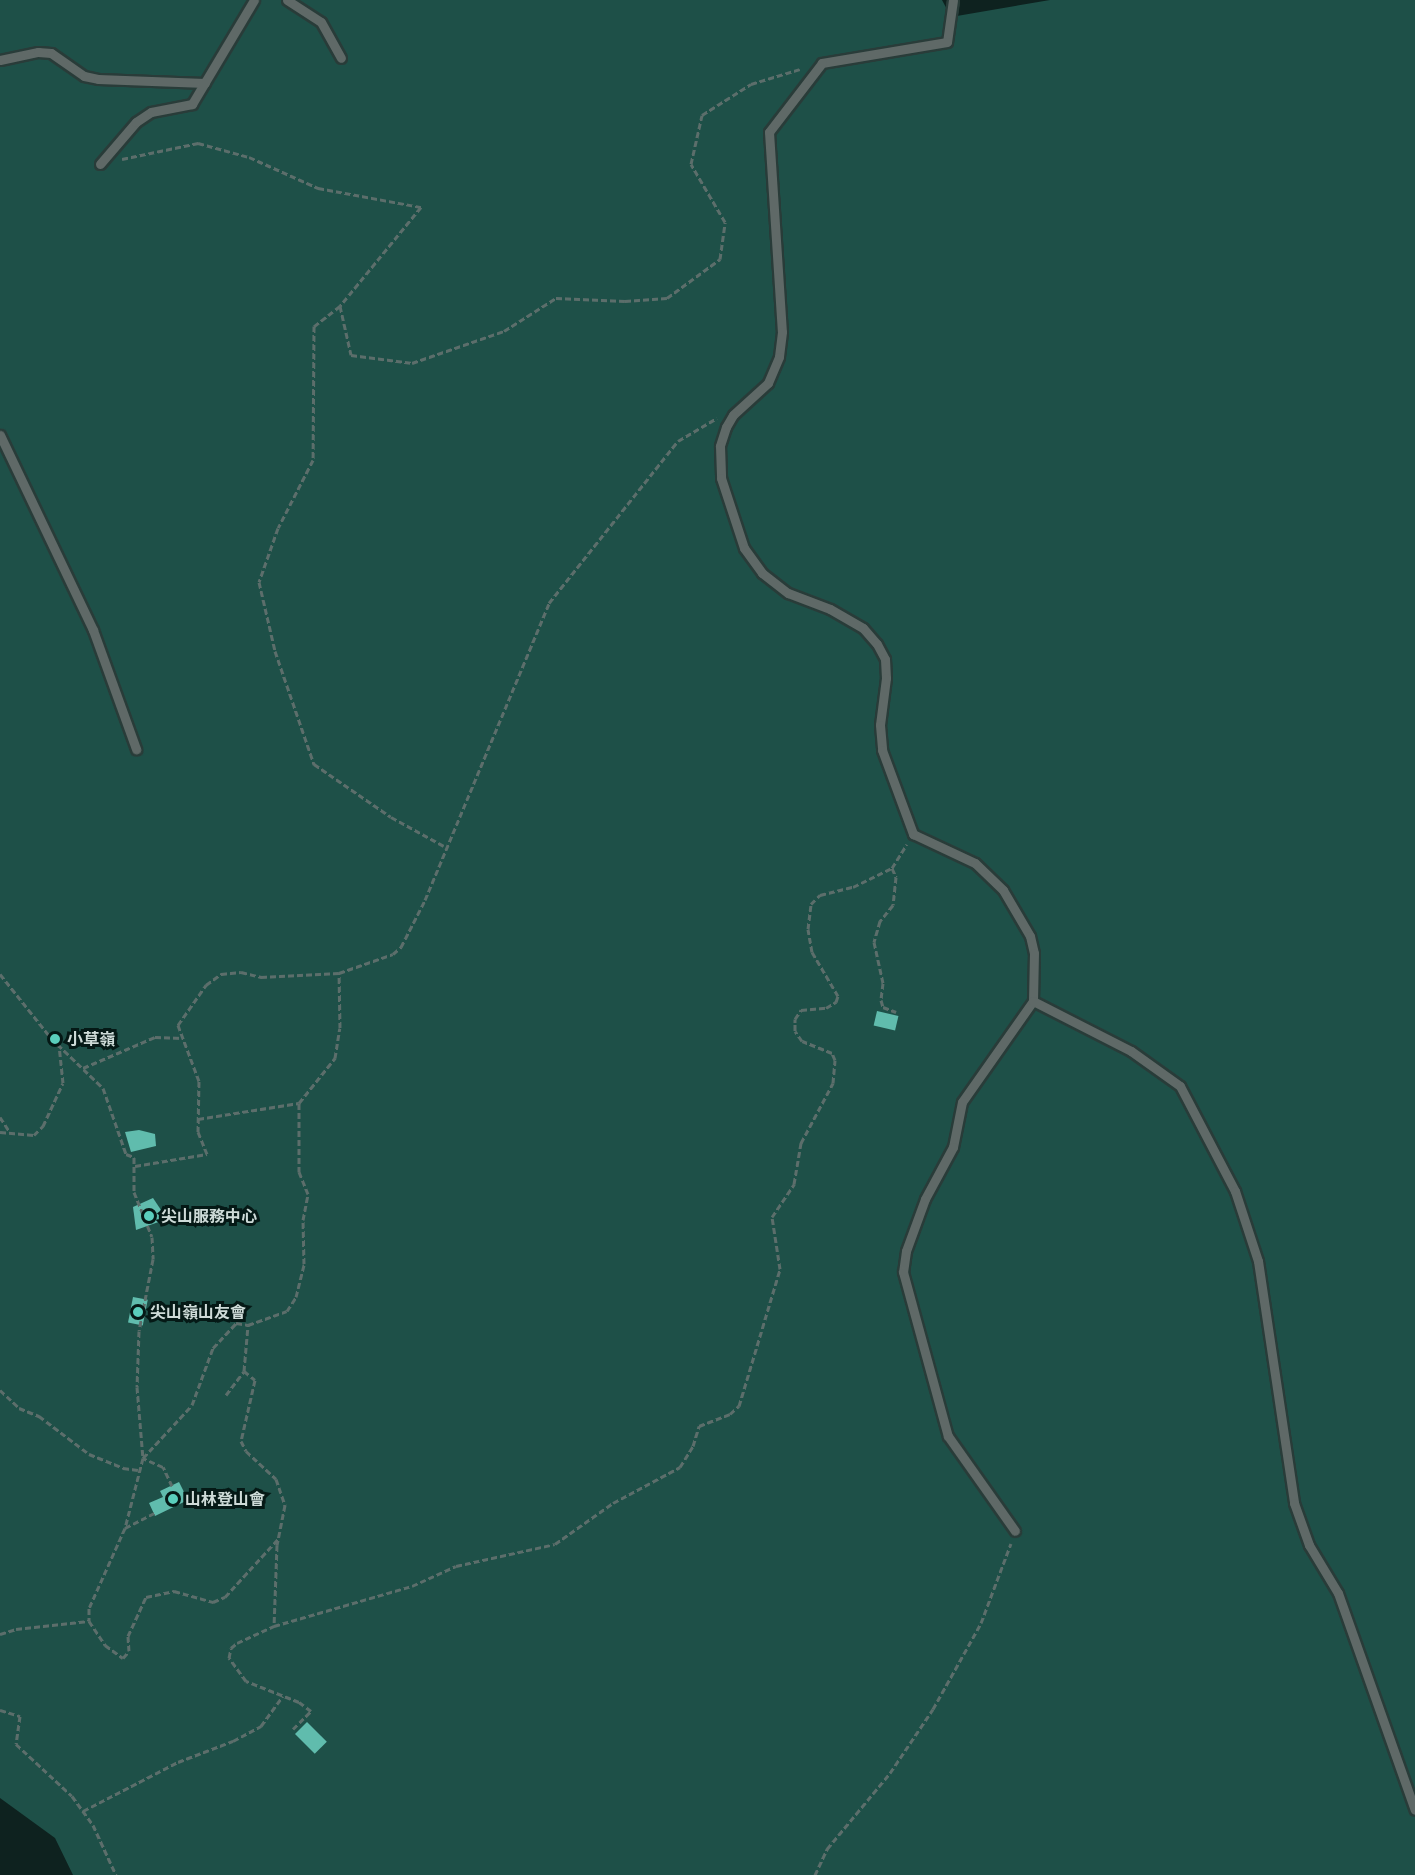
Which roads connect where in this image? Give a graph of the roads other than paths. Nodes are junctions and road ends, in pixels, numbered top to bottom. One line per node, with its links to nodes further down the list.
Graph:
1 (254, 0): 6 (lane)
2 (287, 0): 4 (lane)
3 (953, 0): 10 (lane)
4 (341, 58)
5 (0, 60): 6 (lane)
6 (205, 83): 7 (lane)
7 (100, 164)
8 (0, 435): 9 (lane)
9 (136, 748)
10 (1033, 1001): 11 (lane); 12 (lane)
11 (1015, 1531)
12 (1415, 1810)

